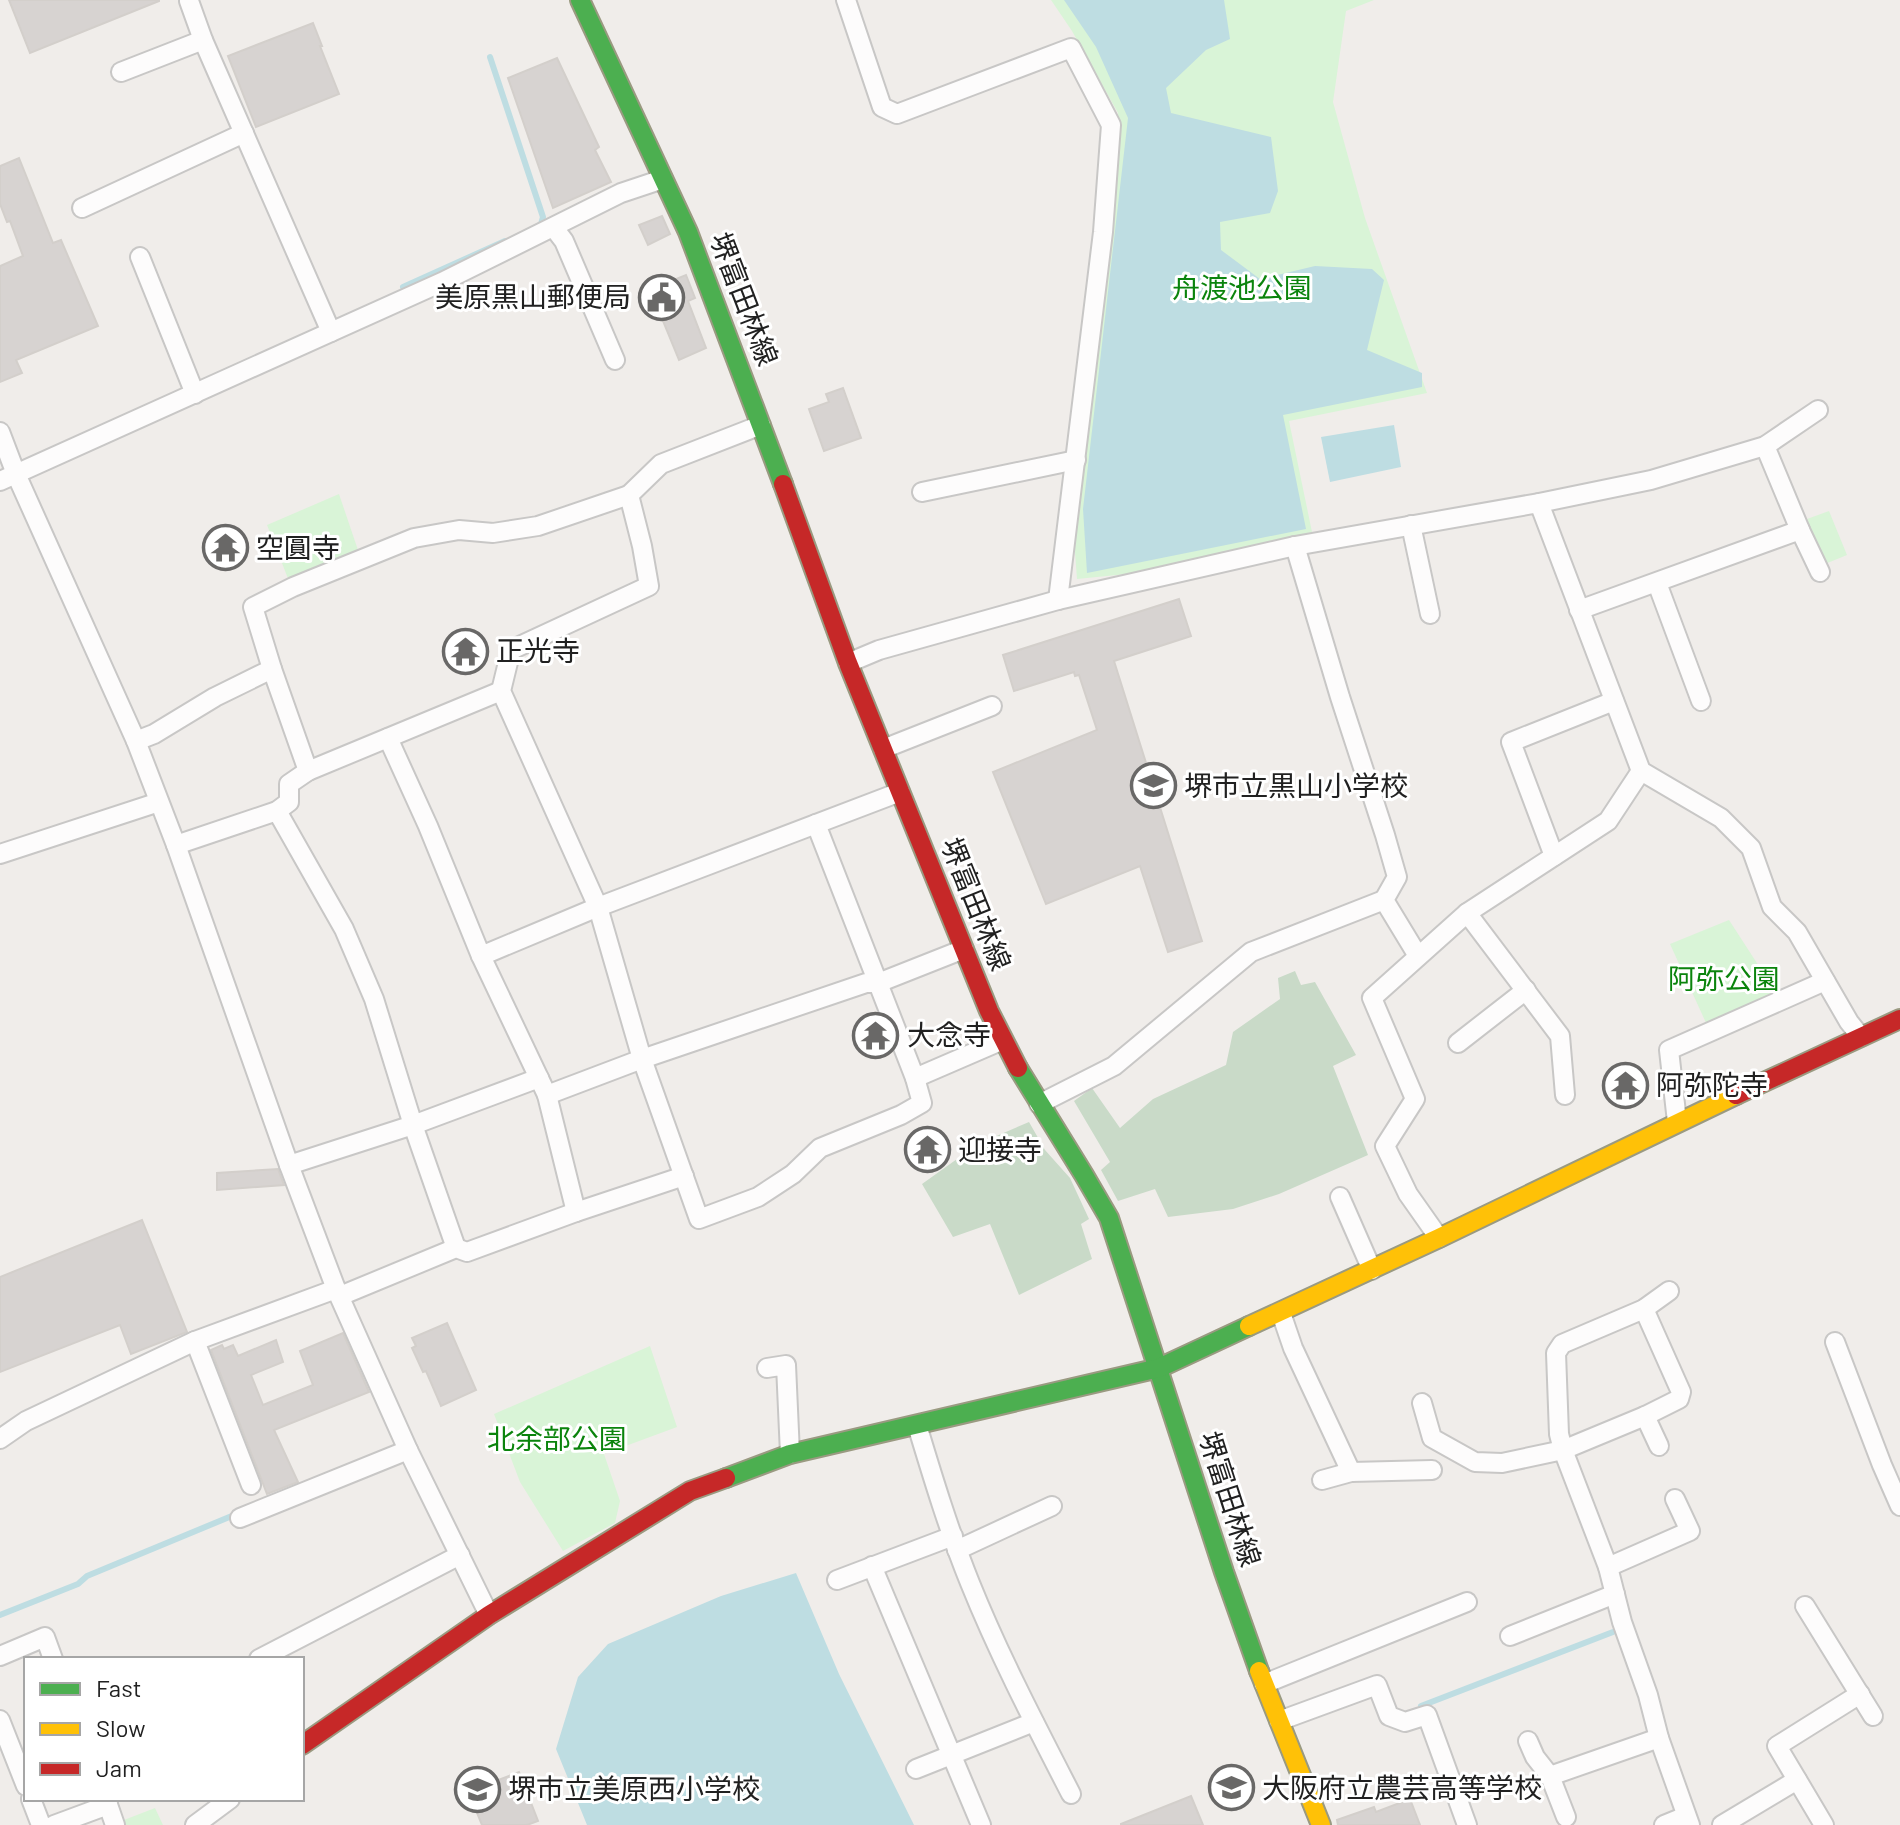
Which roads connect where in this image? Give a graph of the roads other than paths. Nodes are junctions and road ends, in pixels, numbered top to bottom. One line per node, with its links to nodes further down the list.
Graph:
1 (580, 0): 7 (main road, 堺富田林線)
2 (846, 0): 18 (street)
3 (189, 1): 4 (street)
4 (203, 40): 5 (street); 6 (street)
5 (121, 72)
6 (244, 133): 8 (street); 11 (street)
7 (663, 179): 9 (street); 15 (main road, 堺富田林線)
8 (82, 208)
9 (554, 228): 11 (street); 12 (street)
10 (140, 257): 13 (street)
11 (331, 332): 13 (street)
12 (615, 360)
13 (195, 394): 19 (street)
14 (1818, 410): 17 (street)
15 (761, 425): 21 (street); 31 (main road, 堺富田林線)
16 (0, 432): 19 (street)
17 (1765, 446): 22 (street); 24 (street)
18 (1076, 460): 20 (street); 28 (street)
19 (8, 477): 38 (street)
20 (922, 492)
21 (629, 495): 32 (street); 33 (street)
22 (1539, 503): 23 (street); 29 (street)
23 (1411, 525): 25 (street); 30 (street)
24 (1800, 530): 26 (street); 27 (street)
25 (1295, 546): 28 (street); 49 (street)
26 (1820, 572)
27 (1657, 583): 29 (street); 35 (street)
28 (1058, 600): 31 (street)
29 (1579, 610): 34 (street)
30 (1430, 614)
31 (848, 663): 39 (main road, 堺富田林線)
32 (272, 669): 38 (street); 40 (street)
33 (501, 691): 37 (street); 50 (street)
34 (1614, 701): 41 (street); 48 (street)
35 (1701, 701)
36 (992, 706): 39 (street)
37 (388, 738): 40 (street); 53 (street)
38 (136, 741): 43 (street)
39 (883, 749): 42 (main road, 堺富田林線)
40 (308, 771): 44 (street)
41 (1641, 771): 48 (street); 55 (street)
42 (900, 792): 45 (street); 52 (main road, 堺富田林線)
43 (159, 802): 46 (street); 47 (street)
44 (277, 811): 46 (street); 69 (street)
45 (816, 824): 50 (street); 56 (street)
46 (176, 845): 70 (street)
47 (0, 854)
48 (1554, 856): 51 (street)
49 (1384, 900): 54 (street); 67 (street)
50 (598, 907): 53 (street); 62 (street)
51 (1467, 913): 54 (street); 57 (street)
52 (964, 949): 56 (street); 60 (main road, 堺富田林線)
53 (481, 956): 63 (street)
54 (1418, 956): 74 (street)
55 (1825, 981): 59 (street); 68 (street)
56 (878, 983): 62 (street); 64 (street)
57 (1526, 990): 61 (street); 66 (street)
58 (1900, 1019): 59 (main road)
59 (1861, 1037): 68 (main road)
60 (1003, 1040): 64 (street); 67 (main road, 堺富田林線)
61 (1458, 1043)
62 (642, 1059): 65 (street); 71 (street)
63 (539, 1078): 65 (street); 69 (street)
64 (915, 1078): 71 (street)
65 (547, 1095): 73 (street)
66 (1565, 1095)
67 (1039, 1104): 84 (main road, 堺富田林線)
68 (1677, 1122): 74 (main road)
69 (413, 1125): 70 (street); 75 (street)
70 (289, 1165): 78 (street)
71 (684, 1176): 73 (street)
72 (1340, 1197): 76 (street)
73 (576, 1212): 75 (street)
74 (1439, 1238): 76 (main road)
75 (456, 1248): 78 (street)
76 (1372, 1270): 80 (main road)
77 (1669, 1291): 79 (street)
78 (338, 1292): 81 (street); 90 (street)
79 (1644, 1309): 86 (street); 91 (street)
80 (1281, 1313): 84 (main road); 94 (street)
81 (195, 1341): 88 (street); 96 (street)
82 (1835, 1342): 99 (street)
83 (767, 1368): 92 (street)
84 (1159, 1368): 87 (main road); 114 (main road, 堺富田林線)
85 (1422, 1403): 91 (street)
86 (1645, 1416): 89 (street); 91 (street)
87 (917, 1425): 92 (main road); 101 (street)
88 (0, 1439)
89 (1659, 1446)
90 (408, 1450): 100 (street); 102 (street)
91 (1563, 1450): 104 (street)
92 (790, 1454): 109 (main road)
93 (1432, 1470): 94 (street)
94 (1351, 1472): 95 (street)
95 (1322, 1480)
96 (251, 1485)
97 (1675, 1499): 104 (street)
98 (1052, 1506): 101 (street)
99 (1900, 1506)
100 (240, 1518)
101 (955, 1543): 103 (street); 119 (street)
102 (460, 1555): 109 (street); 113 (street)
103 (872, 1566): 105 (street); 123 (street)
104 (1608, 1567): 106 (street)
105 (837, 1580)
106 (1615, 1594): 110 (street); 120 (street)
107 (1467, 1602): 114 (street)
108 (1805, 1606): 115 (street)
109 (489, 1615): 122 (main road)
110 (1510, 1636)
111 (0, 1656): 112 (street)
112 (52, 1657)
113 (263, 1657)
114 (1264, 1684): 118 (main road, 堺富田林線)
115 (1860, 1694): 116 (street); 126 (street)
116 (1873, 1716)
117 (0, 1720): 127 (street)
118 (1279, 1721): 139 (main road, 堺富田林線); 140 (street)
119 (1034, 1722): 123 (street); 128 (street)
120 (1659, 1738): 125 (street); 133 (street)
121 (1528, 1741): 125 (street)
122 (304, 1744)
123 (952, 1754): 124 (street); 138 (street)
124 (916, 1769)
125 (1550, 1776): 132 (street)
126 (1797, 1780): 142 (street); 143 (street)
127 (24, 1781)
128 (1071, 1794)
129 (32, 1801): 134 (street)
130 (227, 1801): 137 (street)
131 (107, 1802): 135 (street); 136 (street)
132 (1566, 1817)
133 (1688, 1821): 141 (street)
134 (41, 1825)
135 (54, 1825)
136 (115, 1825)
137 (195, 1825)
138 (981, 1825)
139 (1321, 1825)
140 (1467, 1825)
141 (1664, 1825)
142 (1722, 1825)
143 (1824, 1825)

